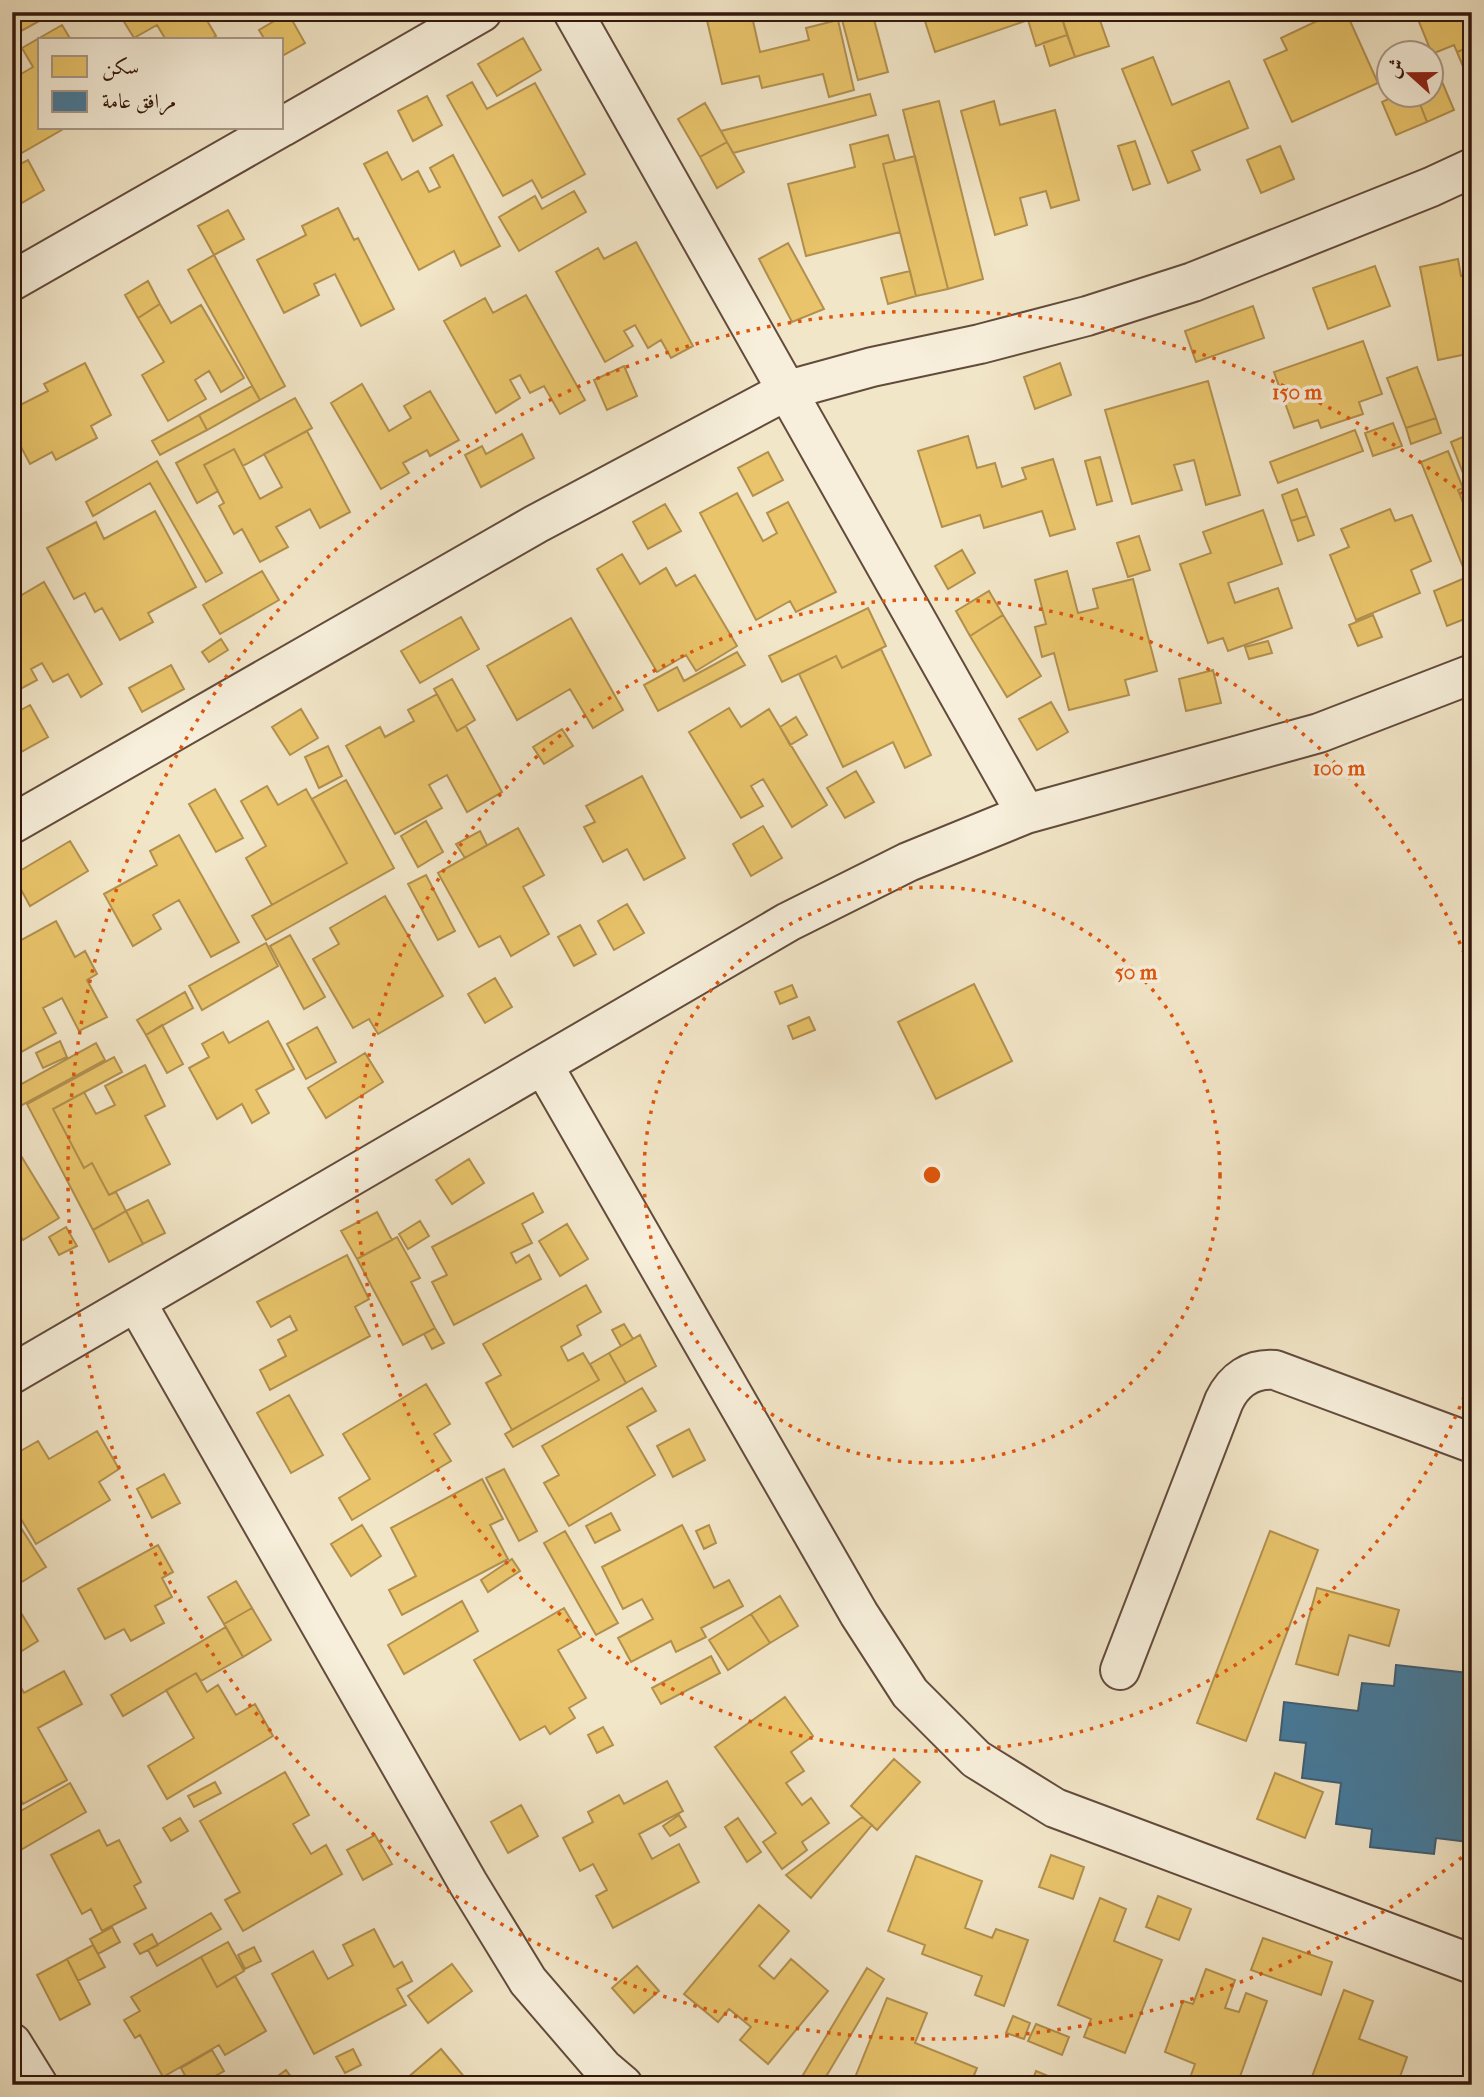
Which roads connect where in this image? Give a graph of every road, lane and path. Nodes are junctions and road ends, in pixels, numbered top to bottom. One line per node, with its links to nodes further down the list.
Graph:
1 (482, 12): 3 (street)
2 (573, 12): 7 (street)
3 (284, 125)
4 (276, 130): 6 (street)
5 (1472, 168): 7 (street)
6 (12, 281)
7 (788, 390): 9 (street); 10 (street)
8 (1472, 674): 9 (street)
9 (1026, 814): 11 (street)
10 (12, 824)
11 (543, 1065): 12 (street); 16 (street)
12 (136, 1302): 13 (street); 19 (street)
13 (12, 1374)
14 (1472, 1443): 15 (street)
15 (1120, 1670)
16 (1472, 1964)
17 (12, 2043): 18 (street)
18 (38, 2085)
19 (623, 2085)

